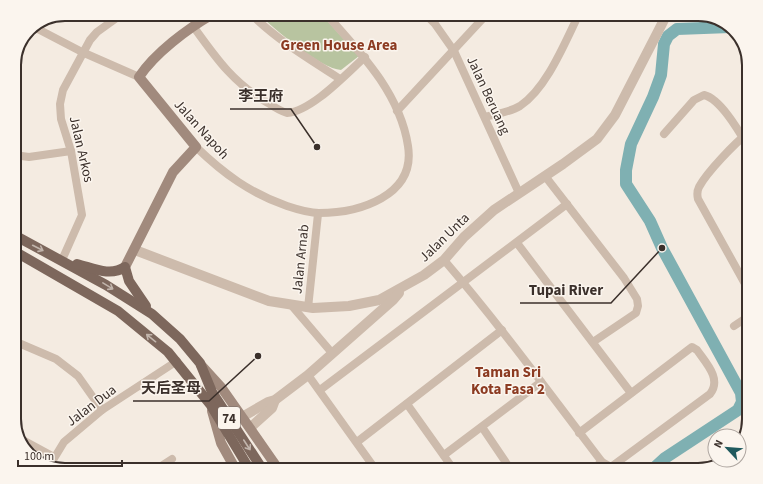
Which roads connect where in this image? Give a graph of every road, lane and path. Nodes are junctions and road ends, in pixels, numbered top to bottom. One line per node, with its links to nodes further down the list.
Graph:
1 (112, 21): 12 (street, Jalan Arkos)
2 (201, 21): 9 (main road)
3 (259, 21): 15 (street)
4 (333, 21): 13 (street, Jalan Napoh)
5 (432, 21): 11 (street, Jalan Beruang)
6 (481, 21): 11 (street)
7 (576, 21): 17 (street)
8 (663, 21): 24 (street, Jalan Unta)
9 (193, 26): 14 (main road); 15 (street)
10 (39, 30): 12 (street, Jalan Napoh)
11 (454, 51): 16 (street); 17 (street, Jalan Beruang)
12 (82, 52): 14 (street, Jalan Napoh); 22 (street, Jalan Arkos)
13 (366, 57): 15 (street); 16 (street, Jalan Napoh)
14 (139, 77): 21 (main road, Jalan Napoh)
15 (340, 79)
16 (397, 111): 27 (street, Jalan Napoh)
17 (485, 117): 25 (street, Jalan Beruang)
18 (742, 130): 19 (street)
19 (664, 134)
20 (742, 139): 35 (street)
21 (196, 147): 27 (street, Jalan Napoh); 30 (main road)
22 (71, 150): 23 (street); 32 (street, Jalan Arkos)
23 (21, 156)
24 (545, 176): 25 (street, Jalan Unta); 26 (street)
25 (519, 193): 33 (street, Jalan Unta)
26 (567, 204): 29 (street); 48 (street)
27 (318, 214): 41 (street, Jalan Arnab)
28 (21, 239): 32 (main road, 74, one-way to 32)
29 (517, 243): 36 (street); 48 (street)
30 (135, 250): 34 (main road); 40 (street, Jalan Unta)
31 (21, 255): 45 (main road, 74)
32 (62, 260): 34 (main road); 39 (main road, 74, one-way to 39)
33 (444, 260): 36 (street); 37 (street, Jalan Unta)
34 (125, 267): 42 (main road)
35 (742, 278)
36 (463, 283): 47 (street); 55 (street)
37 (401, 290): 38 (street, Jalan Unta); 44 (street)
38 (380, 300): 41 (street, Jalan Unta); 44 (street)
39 (139, 306): 42 (main road, 74); 45 (main road)
40 (292, 306): 41 (street, Jalan Unta); 50 (street)
41 (308, 308)
42 (152, 314): 52 (main road, 74)
43 (742, 321): 46 (street)
44 (368, 322): 50 (street)
45 (135, 323): 51 (main road, 74, one-way to 45)
46 (734, 326)
47 (502, 330): 54 (street); 59 (street)
48 (593, 342): 56 (street)
49 (21, 344): 60 (street)
50 (332, 353): 53 (street)
51 (177, 361): 58 (main road, 74); 60 (street, Jalan Dua)
52 (200, 363): 61 (main road); 75 (main road, 74, one-way to 75)
53 (308, 375): 55 (street); 57 (street)
54 (541, 382): 62 (street); 64 (street)
55 (320, 390): 65 (street)
56 (631, 393): 64 (street); 80 (street)
57 (275, 400): 61 (street); 63 (street)
58 (210, 404): 73 (main road); 74 (main road, 74)
59 (407, 404): 65 (street); 67 (street)
60 (102, 410): 68 (street, Jalan Dua)
61 (242, 417): 63 (main road)
62 (482, 427): 67 (street); 79 (street)
63 (250, 428): 76 (main road)
64 (579, 433): 71 (street)
65 (357, 442): 77 (street)
66 (29, 443): 68 (street)
67 (444, 456): 78 (street)
68 (54, 457): 70 (street, Jalan Dua)
69 (172, 459): 72 (street)
70 (52, 460)
71 (602, 462)
72 (166, 463)
73 (232, 463)
74 (246, 463)
75 (258, 463)
76 (274, 463)
77 (371, 463)
78 (449, 463)
79 (506, 463)
80 (616, 463)

